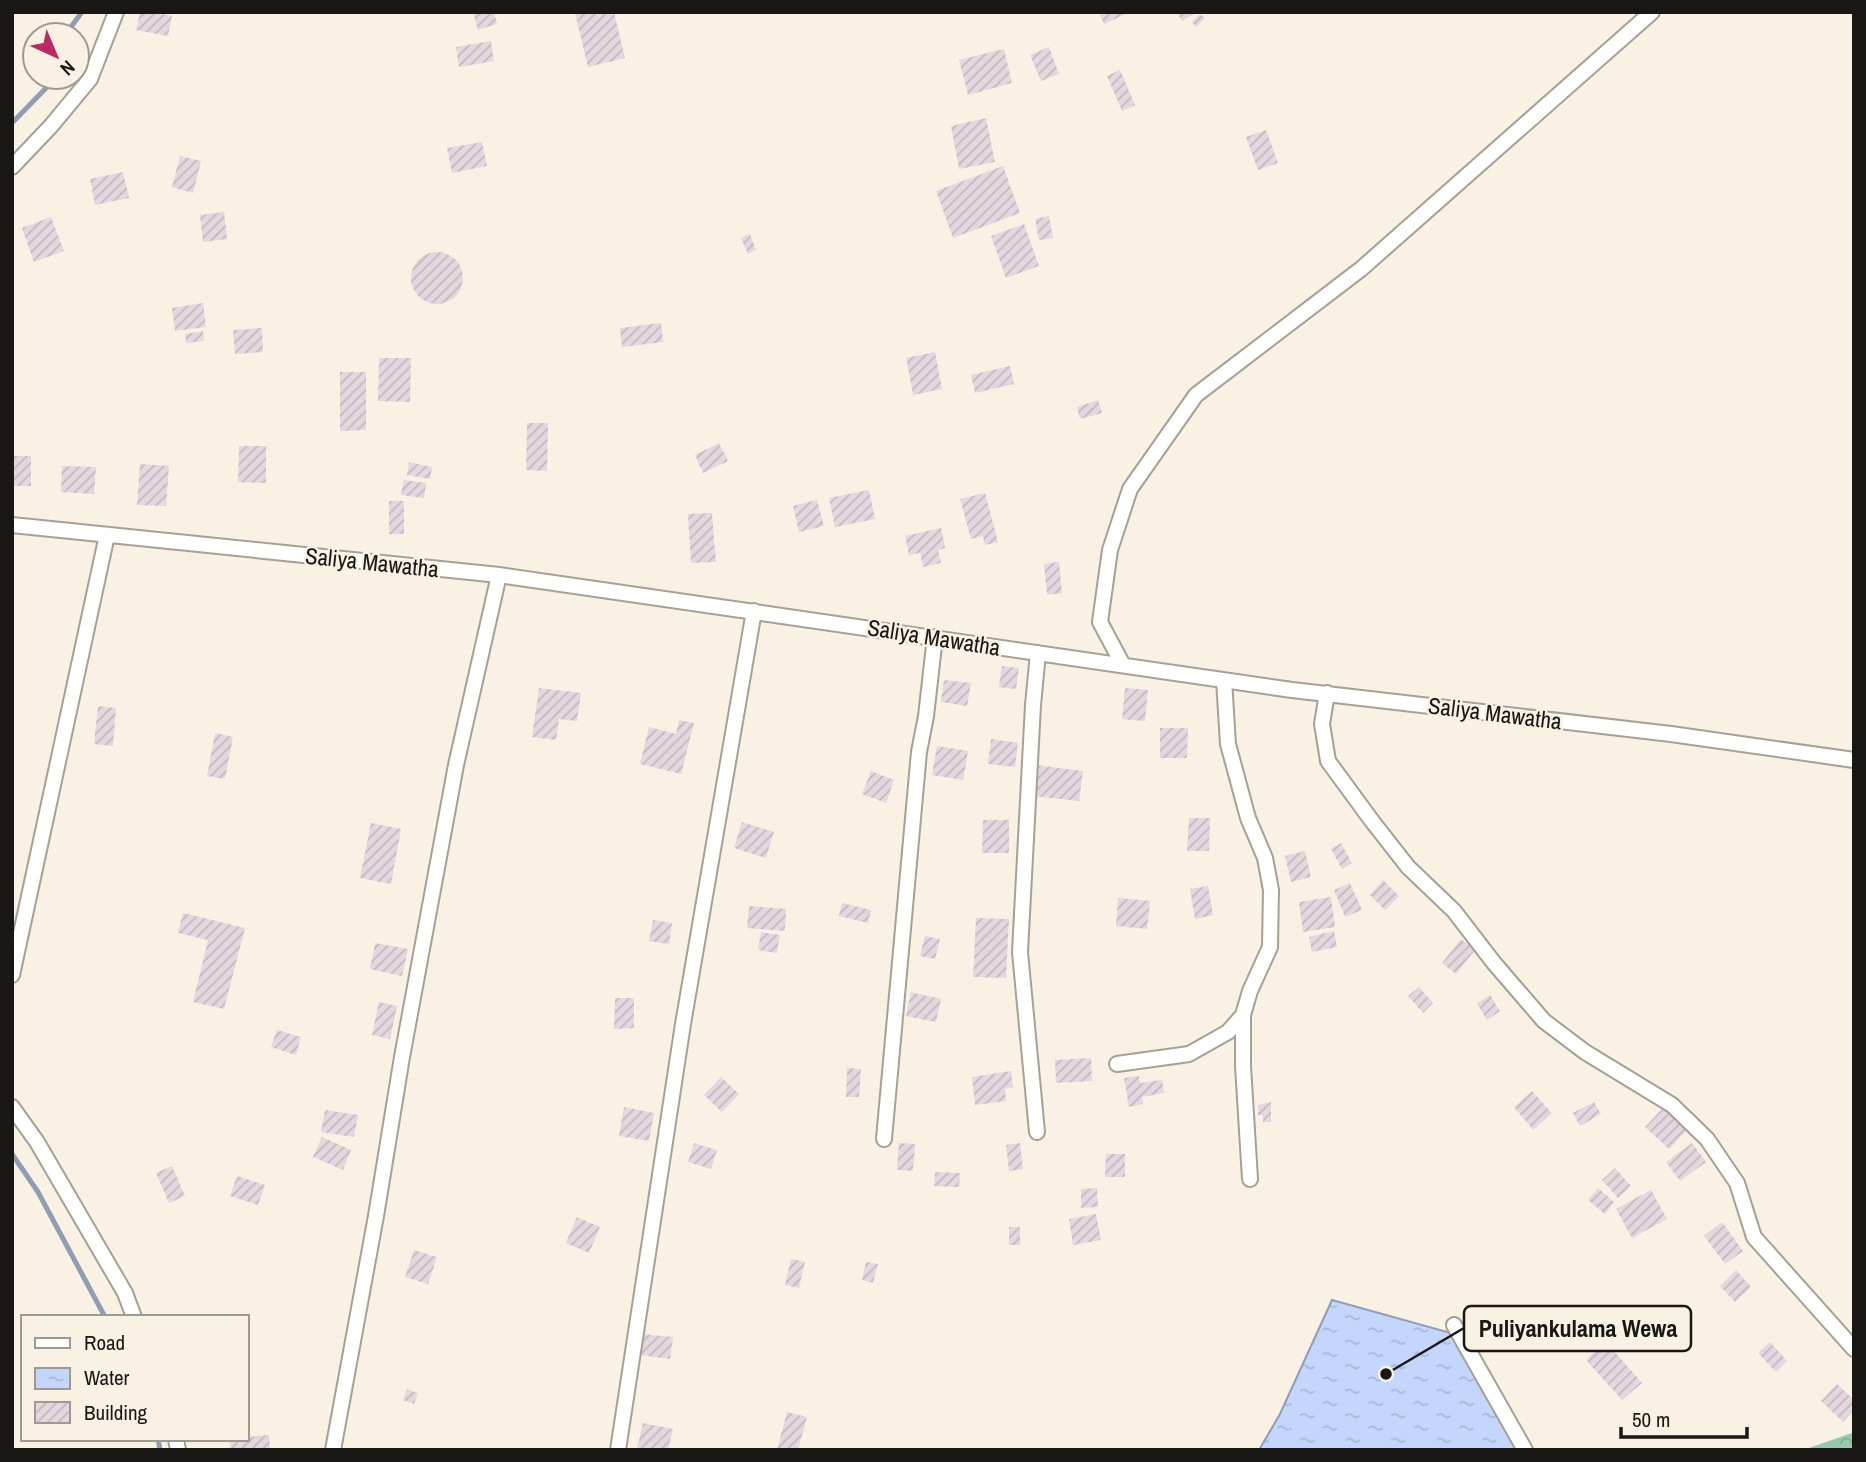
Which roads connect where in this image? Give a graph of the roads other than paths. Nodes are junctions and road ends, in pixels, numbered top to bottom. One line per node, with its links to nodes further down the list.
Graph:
1 (116, 12): 3 (street)
2 (1652, 12): 10 (street)
3 (12, 167)
4 (12, 525): 5 (street, Saliya Mawatha)
5 (107, 535): 6 (street, Saliya Mawatha); 14 (street)
6 (499, 575): 7 (street, Saliya Mawatha); 24 (street)
7 (754, 611): 8 (street, Saliya Mawatha); 25 (street)
8 (934, 637): 9 (street, Saliya Mawatha); 19 (street)
9 (1038, 653): 10 (street, Saliya Mawatha); 18 (street)
10 (1124, 665): 11 (street, Saliya Mawatha)
11 (1224, 680): 12 (street, Saliya Mawatha); 15 (street)
12 (1327, 693): 13 (street, Saliya Mawatha); 23 (street)
13 (1854, 760)
14 (12, 975)
15 (1243, 1014): 16 (street); 20 (street)
16 (1117, 1065)
17 (12, 1107): 21 (street)
18 (1037, 1132)
19 (884, 1139)
20 (1250, 1179)
21 (133, 1315)
22 (1454, 1325): 26 (street)
23 (1854, 1349)
24 (333, 1450)
25 (618, 1450)
26 (1525, 1450)

